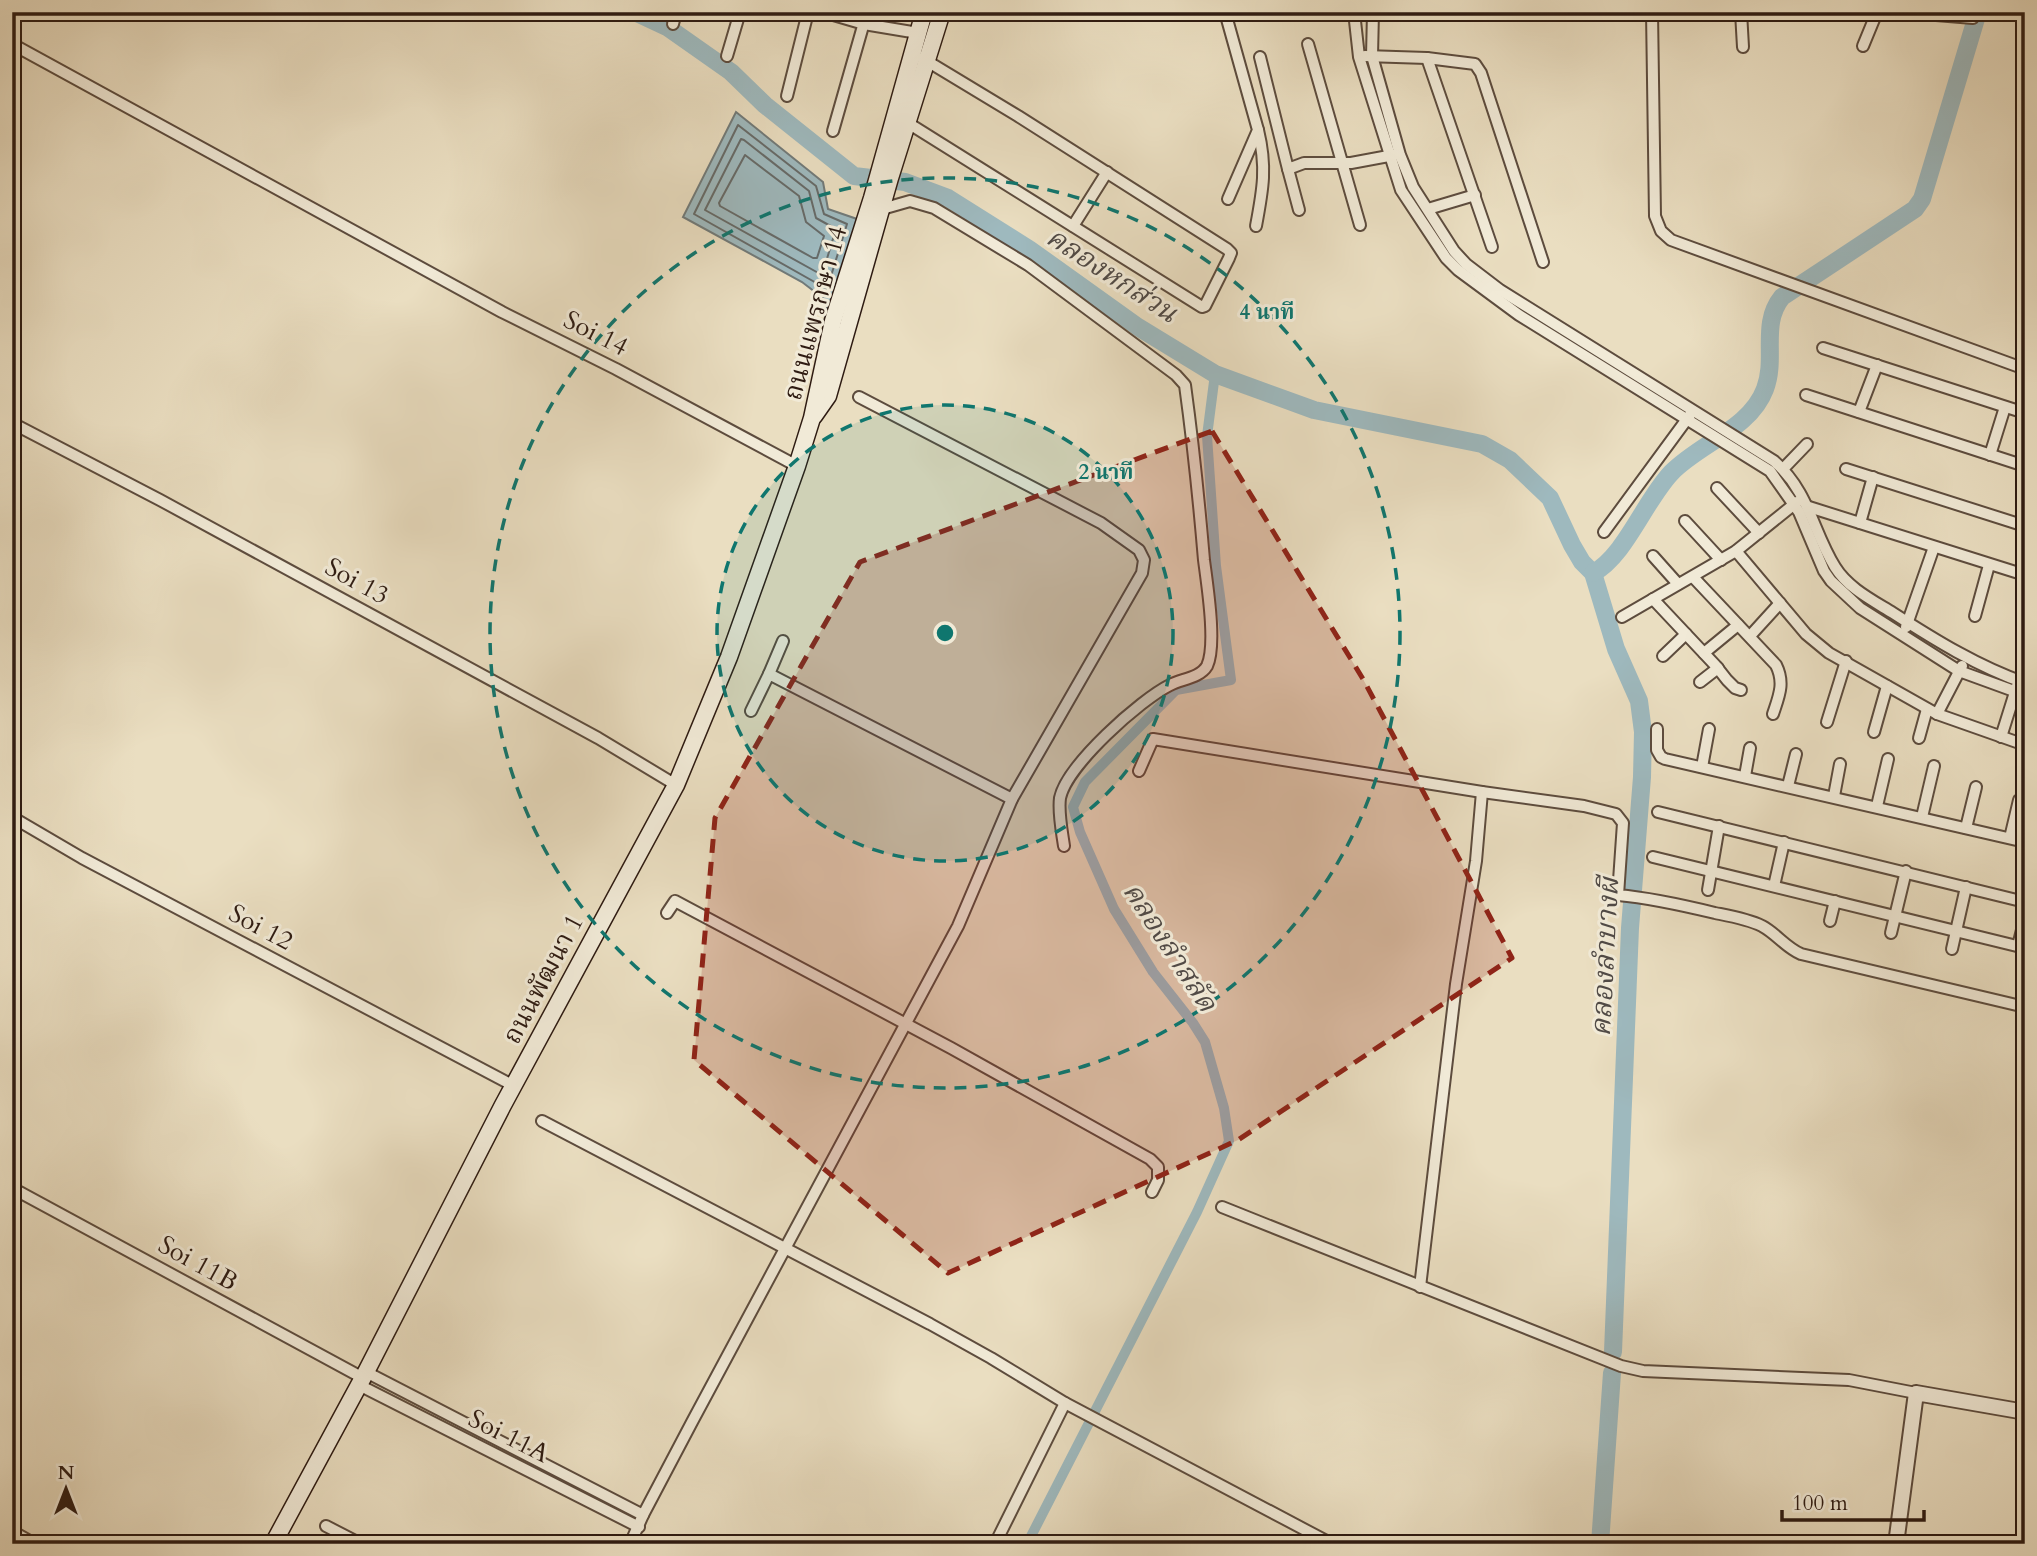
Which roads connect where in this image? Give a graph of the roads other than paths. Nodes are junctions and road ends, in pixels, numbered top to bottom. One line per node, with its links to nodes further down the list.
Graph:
1 (676, 12): 16 (street)
2 (740, 12): 23 (street)
3 (808, 12): 29 (street)
4 (823, 12): 17 (street)
5 (867, 12): 17 (street)
6 (925, 12): 18 (main road, ถนนแพรกษา 14)
7 (942, 12): 25 (main road, ถนนแพรกษา 14)
8 (1225, 12): 31 (street)
9 (1354, 12): 27 (street)
10 (1373, 12): 24 (street)
11 (1652, 12): 52 (street)
12 (1741, 12): 22 (street)
13 (1877, 12): 21 (street)
14 (1899, 12): 15 (street)
15 (1973, 18)
16 (673, 24)
17 (864, 24): 18 (street); 32 (street)
18 (918, 33): 25 (main road, ถนนแพรกษา 14)
19 (12, 44): 66 (street, Soi 14)
20 (1308, 44): 35 (street)
21 (1863, 46)
22 (1743, 47)
23 (727, 56)
24 (1372, 56): 27 (street); 28 (street); 33 (street)
25 (920, 57): 30 (main road, ถนนแพรกษา 14); 34 (main road, ถนนแพรกษา 14); 37 (street)
26 (1260, 57): 36 (street)
27 (1359, 57): 33 (street)
28 (1427, 58): 38 (street); 47 (street)
29 (787, 96)
30 (908, 123): 34 (main road, ถนนแพรกษา 14); 44 (street)
31 (1258, 130): 39 (street); 45 (street)
32 (833, 131)
33 (1395, 155): 35 (street); 41 (street); 48 (street)
34 (889, 158): 40 (main road, ถนนแพรกษา 14)
35 (1342, 163): 36 (street); 43 (street)
36 (1288, 169): 42 (street)
37 (1107, 172): 44 (street); 44 (street)
38 (1475, 195): 41 (street); 46 (street)
39 (1228, 199)
40 (879, 202): 59 (main road, ถนนแพรกษา 14); 144 (street)
41 (1428, 209): 48 (street)
42 (1299, 210)
43 (1360, 225)
44 (1073, 226)
45 (1255, 226)
46 (1492, 247)
47 (1542, 262)
48 (1496, 293): 50 (street)
49 (1823, 348): 51 (street)
50 (1584, 349): 56 (street); 60 (street)
51 (1877, 365): 55 (street); 57 (street)
52 (2025, 369)
53 (1806, 395): 57 (street)
54 (859, 397): 133 (street)
55 (2005, 407): 58 (street); 65 (street)
56 (1693, 410): 60 (street); 62 (street)
57 (1859, 412): 65 (street)
58 (2025, 413)
59 (812, 418): 66 (main road, ถนนพัฒนา 1)
60 (1686, 420): 62 (street); 77 (street)
61 (12, 423): 128 (street, Soi 13)
62 (1709, 426): 64 (street)
63 (1807, 444): 68 (street)
64 (1741, 446): 68 (street); 72 (street)
65 (1990, 455): 67 (street)
66 (797, 466): 128 (main road, ถนนพัฒนา 1)
67 (2025, 466)
68 (1783, 469): 72 (street)
69 (1846, 469): 70 (street)
70 (1873, 477): 75 (street); 76 (street)
71 (1717, 488): 78 (street)
72 (1798, 501): 73 (street); 78 (street); 94 (street)
73 (1809, 507): 75 (street); 94 (street)
74 (1685, 522): 82 (street)
75 (1860, 523): 79 (street)
76 (2025, 526)
77 (1604, 532)
78 (1759, 533): 80 (street)
79 (1934, 547): 83 (street); 94 (street)
80 (1736, 551): 82 (street); 88 (street)
81 (1653, 556): 86 (street)
82 (1721, 560): 85 (street)
83 (1989, 565): 84 (street); 90 (street)
84 (2025, 575)
85 (1693, 576): 86 (street); 93 (street)
86 (1678, 584): 87 (street)
87 (1653, 599): 91 (street); 95 (street)
88 (1780, 603): 96 (street); 101 (street)
89 (2025, 608): 92 (street)
90 (1975, 616)
91 (1622, 617)
92 (2025, 622)
93 (1738, 625): 96 (street); 98 (street)
94 (1905, 629): 100 (street); 103 (street)
95 (1686, 634): 98 (street); 99 (street)
96 (1751, 636): 112 (street)
97 (783, 641): 104 (street)
98 (1704, 653): 102 (street)
99 (1663, 656)
100 (1966, 657): 103 (street); 106 (street)
101 (1846, 661): 107 (street); 113 (street)
102 (1718, 668): 105 (street); 108 (street)
103 (1959, 671): 109 (street); 111 (street)
104 (769, 674): 110 (street); 133 (street)
105 (1700, 682)
106 (2022, 682): 109 (street)
107 (1887, 686): 111 (street); 116 (street)
108 (1741, 690)
109 (2020, 694): 117 (street)
110 (751, 711)
111 (1932, 712): 117 (street); 118 (street)
112 (1773, 715)
113 (1827, 722)
114 (1657, 729): 125 (street)
115 (1709, 729): 125 (street)
116 (1874, 732)
117 (2000, 737): 119 (street)
118 (1919, 738)
119 (2025, 745)
120 (1750, 748): 127 (street)
121 (1796, 754): 129 (street)
122 (1888, 759): 135 (street)
123 (1840, 764): 132 (street)
124 (1934, 766): 138 (street)
125 (1702, 767): 127 (street)
126 (1139, 771): 131 (street)
127 (1745, 776): 129 (street)
128 (676, 785): 163 (main road, ถนนพัฒนา 1)
129 (1788, 786): 132 (street)
130 (1976, 787): 140 (street)
131 (1482, 792): 161 (street); 169 (street)
132 (1834, 796): 135 (street)
133 (1012, 799): 162 (street)
134 (2019, 800): 141 (street)
135 (1877, 806): 138 (street)
136 (1658, 812): 139 (street)
137 (12, 817): 163 (street, Soi 12)
138 (1922, 817): 140 (street)
139 (1719, 826): 142 (street); 146 (street)
140 (1966, 828): 141 (street)
141 (2010, 838): 143 (street)
142 (1784, 842): 147 (street); 148 (street)
143 (2025, 842)
144 (1064, 846)
145 (1653, 858): 146 (street)
146 (1712, 871): 148 (street); 150 (street)
147 (1906, 872): 149 (street); 154 (street)
148 (1774, 886): 151 (street)
149 (1966, 887): 152 (street); 157 (street)
150 (1708, 891)
151 (1835, 901): 154 (street); 156 (street)
152 (2025, 902)
153 (667, 913): 162 (street)
154 (1895, 915): 157 (street); 158 (street)
155 (2025, 918): 159 (street)
156 (1830, 921)
157 (1957, 931): 159 (street); 160 (street)
158 (1891, 933)
159 (2021, 947)
160 (1952, 949)
161 (2025, 1007)
162 (905, 1024): 166 (street); 168 (street)
163 (514, 1086): 170 (main road, ถนนพัฒนา 1)
164 (542, 1121): 168 (street)
165 (12, 1188): 170 (street, Soi 11B)
166 (1152, 1192)
167 (1222, 1207): 169 (street)
168 (784, 1248): 172 (street); 178 (street)
169 (1420, 1287): 171 (street)
170 (363, 1378): 174 (street); 175 (street, Soi 11A); 183 (main road, ถนนพัฒนา 1)
171 (1916, 1393): 173 (street); 188 (street)
172 (1065, 1403): 186 (street); 187 (street)
173 (2025, 1412)
174 (512, 1448): 175 (street); 176 (street)
175 (506, 1460): 177 (street, Soi 11A)
176 (570, 1478): 177 (street); 178 (street)
177 (563, 1489): 180 (street, Soi 11A)
178 (643, 1515): 180 (street)
179 (326, 1526): 184 (street)
180 (639, 1527): 185 (street)
181 (12, 1531): 182 (street)
182 (35, 1544)
183 (273, 1544)
184 (361, 1544)
185 (631, 1544)
186 (995, 1544)
187 (1332, 1544)
188 (1896, 1544)

